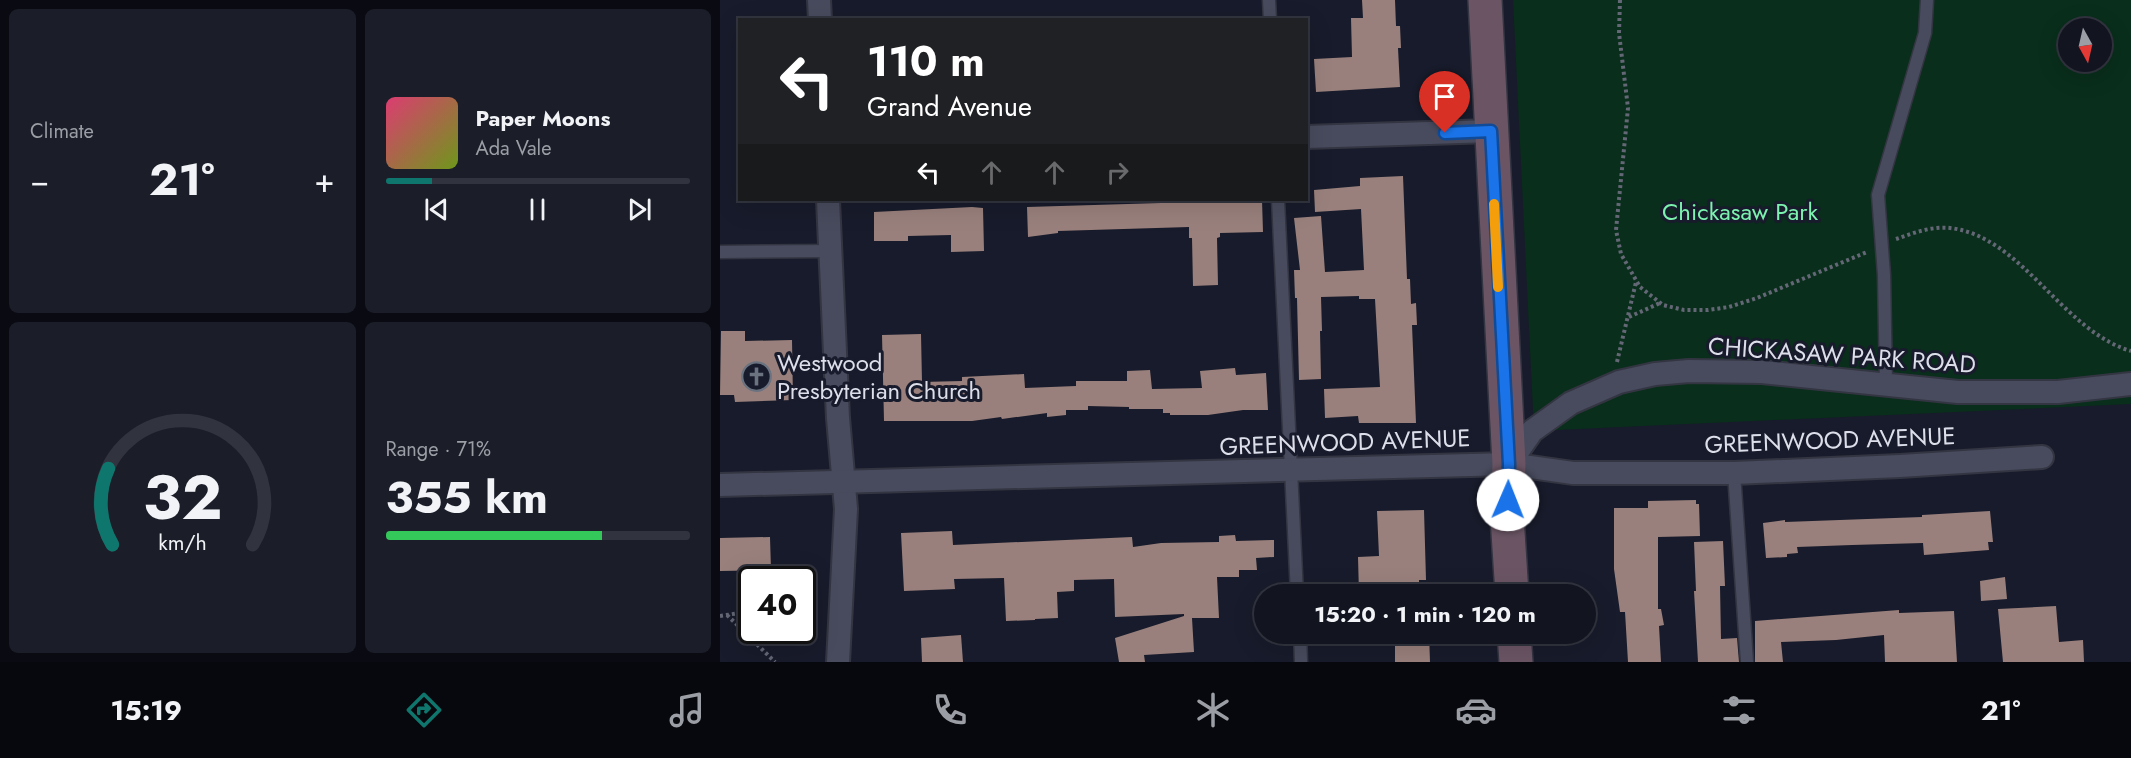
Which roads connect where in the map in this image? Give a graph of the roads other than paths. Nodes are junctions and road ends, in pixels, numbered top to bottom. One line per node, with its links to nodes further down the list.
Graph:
1 (819, 0): 5 (street)
2 (1269, 0): 6 (lane)
3 (1485, 0): 7 (street)
4 (1927, 0): 14 (lane)
5 (820, 18)
6 (1270, 18)
7 (1491, 131): 8 (street); 16 (street)
8 (1308, 137)
9 (828, 201): 11 (street)
10 (1278, 201): 17 (lane)
11 (831, 251): 12 (lane); 19 (street)
12 (720, 252)
13 (2131, 384): 14 (street, CHICKASAW PARK ROAD)
14 (1886, 386): 16 (street, CHICKASAW PARK ROAD)
15 (2042, 457): 18 (street, GREENWOOD AVENUE)
16 (1509, 464): 17 (street, GREENWOOD AVENUE); 18 (street, GREENWOOD AVENUE); 22 (street)
17 (1290, 470): 19 (street, GREENWOOD AVENUE); 21 (lane)
18 (1734, 473): 28 (lane)
19 (844, 482): 20 (street, GREENWOOD AVENUE); 25 (street)
20 (720, 485)
21 (1296, 584)
22 (1511, 584)
23 (1300, 644): 26 (lane)
24 (1515, 644): 27 (street)
25 (838, 662)
26 (1301, 662)
27 (1516, 662)
28 (1747, 662)

